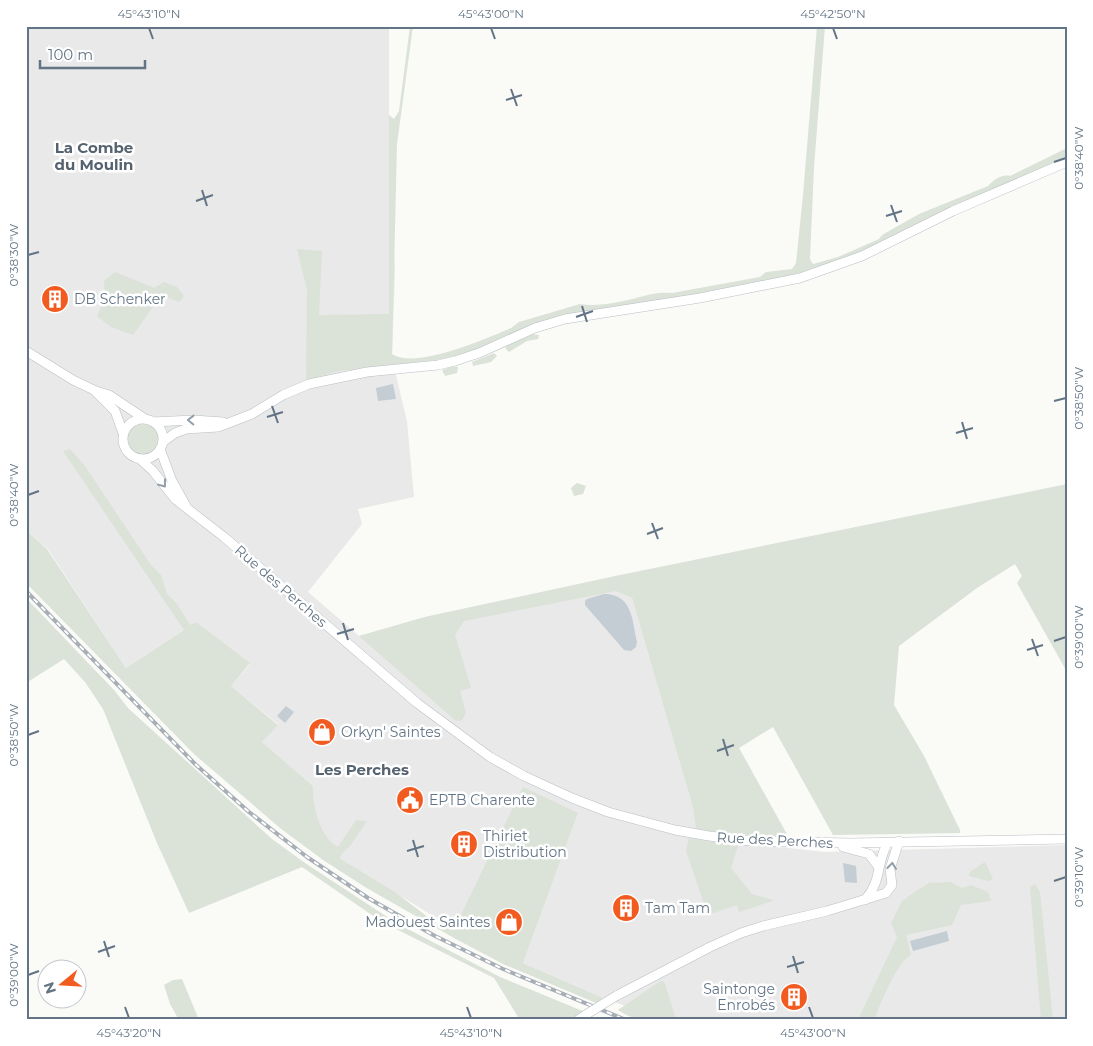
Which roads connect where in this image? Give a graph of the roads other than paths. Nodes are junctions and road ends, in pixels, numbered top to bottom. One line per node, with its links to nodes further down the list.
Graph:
1 (1067, 162): 5 (street)
2 (26, 351): 3 (street)
3 (96, 391): 4 (street); 6 (street)
4 (149, 421): 5 (street, one-way to 4); 6 (street); 7 (street)
5 (228, 423): 7 (street)
6 (123, 433): 8 (street)
7 (161, 446): 8 (street); 9 (street, Rue des Perches)
8 (140, 459): 9 (street, Rue des Perches, one-way to 9)
9 (188, 508): 13 (street, Rue des Perches)
10 (1067, 839): 11 (street, Rue des Perches)
11 (899, 841): 12 (street, Rue des Perches); 15 (street, one-way to 11)
12 (888, 842): 13 (street, Rue des Perches); 14 (street)
13 (826, 843): 14 (street)
14 (878, 866): 15 (street)
15 (865, 900): 16 (street, bridge)
16 (578, 1020)

